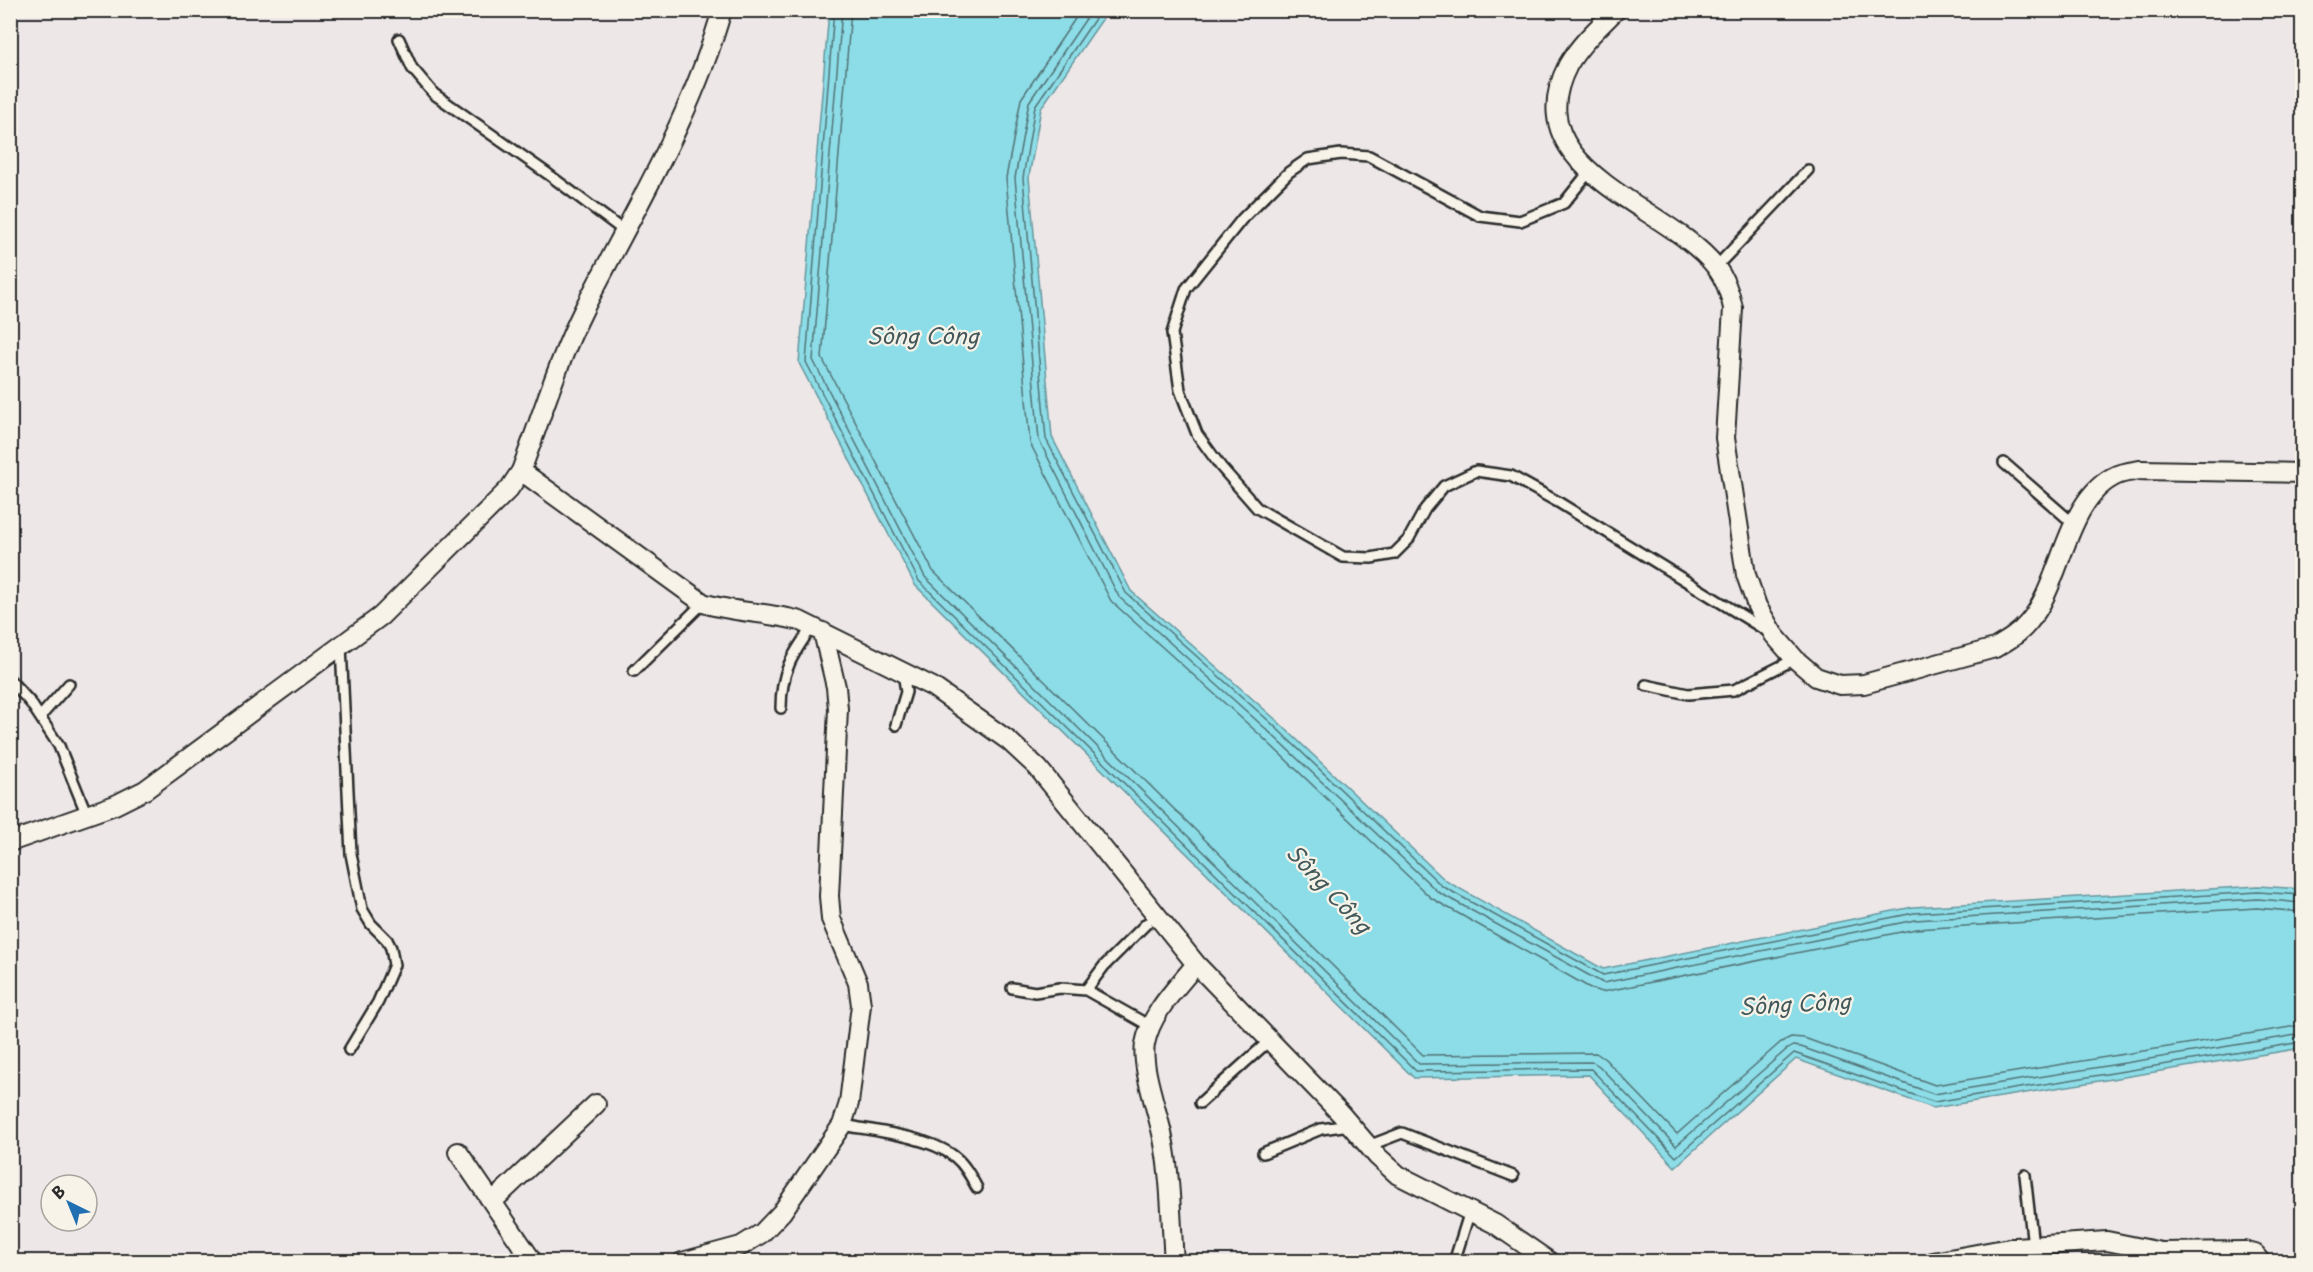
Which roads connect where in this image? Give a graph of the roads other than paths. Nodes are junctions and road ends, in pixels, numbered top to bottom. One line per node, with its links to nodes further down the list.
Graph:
1 (1616, 10): 5 (street)
2 (721, 11): 6 (street)
3 (399, 39): 6 (lane)
4 (1808, 170): 7 (lane)
5 (1584, 178): 7 (street); 14 (lane)
6 (624, 231): 9 (street)
7 (1716, 267): 14 (street)
8 (2004, 463): 11 (lane)
9 (521, 471): 12 (street); 15 (street)
10 (2302, 473): 11 (street)
11 (2075, 525): 16 (street)
12 (703, 603): 13 (street); 18 (lane)
13 (818, 630): 17 (street); 22 (lane); 36 (street)
14 (1774, 635): 16 (street)
15 (340, 646): 25 (street); 33 (lane)
16 (1795, 659): 21 (lane)
17 (902, 670): 24 (lane); 28 (street)
18 (634, 671)
19 (10, 680): 23 (lane)
20 (69, 684): 23 (lane)
21 (1646, 685)
22 (781, 708)
23 (40, 717): 25 (lane)
24 (896, 725)
25 (87, 815): 26 (street)
26 (10, 842)
27 (1147, 923): 30 (lane)
28 (1196, 963): 31 (street); 32 (street)
29 (1012, 988): 30 (lane)
30 (1086, 990): 31 (lane)
31 (1150, 1026): 53 (street)
32 (1270, 1040): 34 (lane); 37 (street)
33 (349, 1050)
34 (1200, 1103)
35 (596, 1104): 44 (street)
36 (842, 1125): 43 (lane); 48 (street)
37 (1350, 1125): 38 (street); 40 (lane)
38 (1368, 1146): 42 (lane); 45 (street)
39 (458, 1152): 44 (street)
40 (1263, 1153)
41 (2025, 1175): 46 (lane)
42 (1513, 1176)
43 (977, 1188)
44 (493, 1201): 50 (street)
45 (1470, 1211): 54 (lane); 55 (street)
46 (2033, 1246): 47 (street); 57 (street)
47 (1986, 1257): 56 (street)
48 (702, 1259): 51 (street)
49 (1032, 1261): 52 (lane)
50 (533, 1262)
51 (682, 1262)
52 (1054, 1262)
53 (1174, 1262)
54 (1454, 1262)
55 (1550, 1262)
56 (1933, 1262)
57 (2262, 1262)

